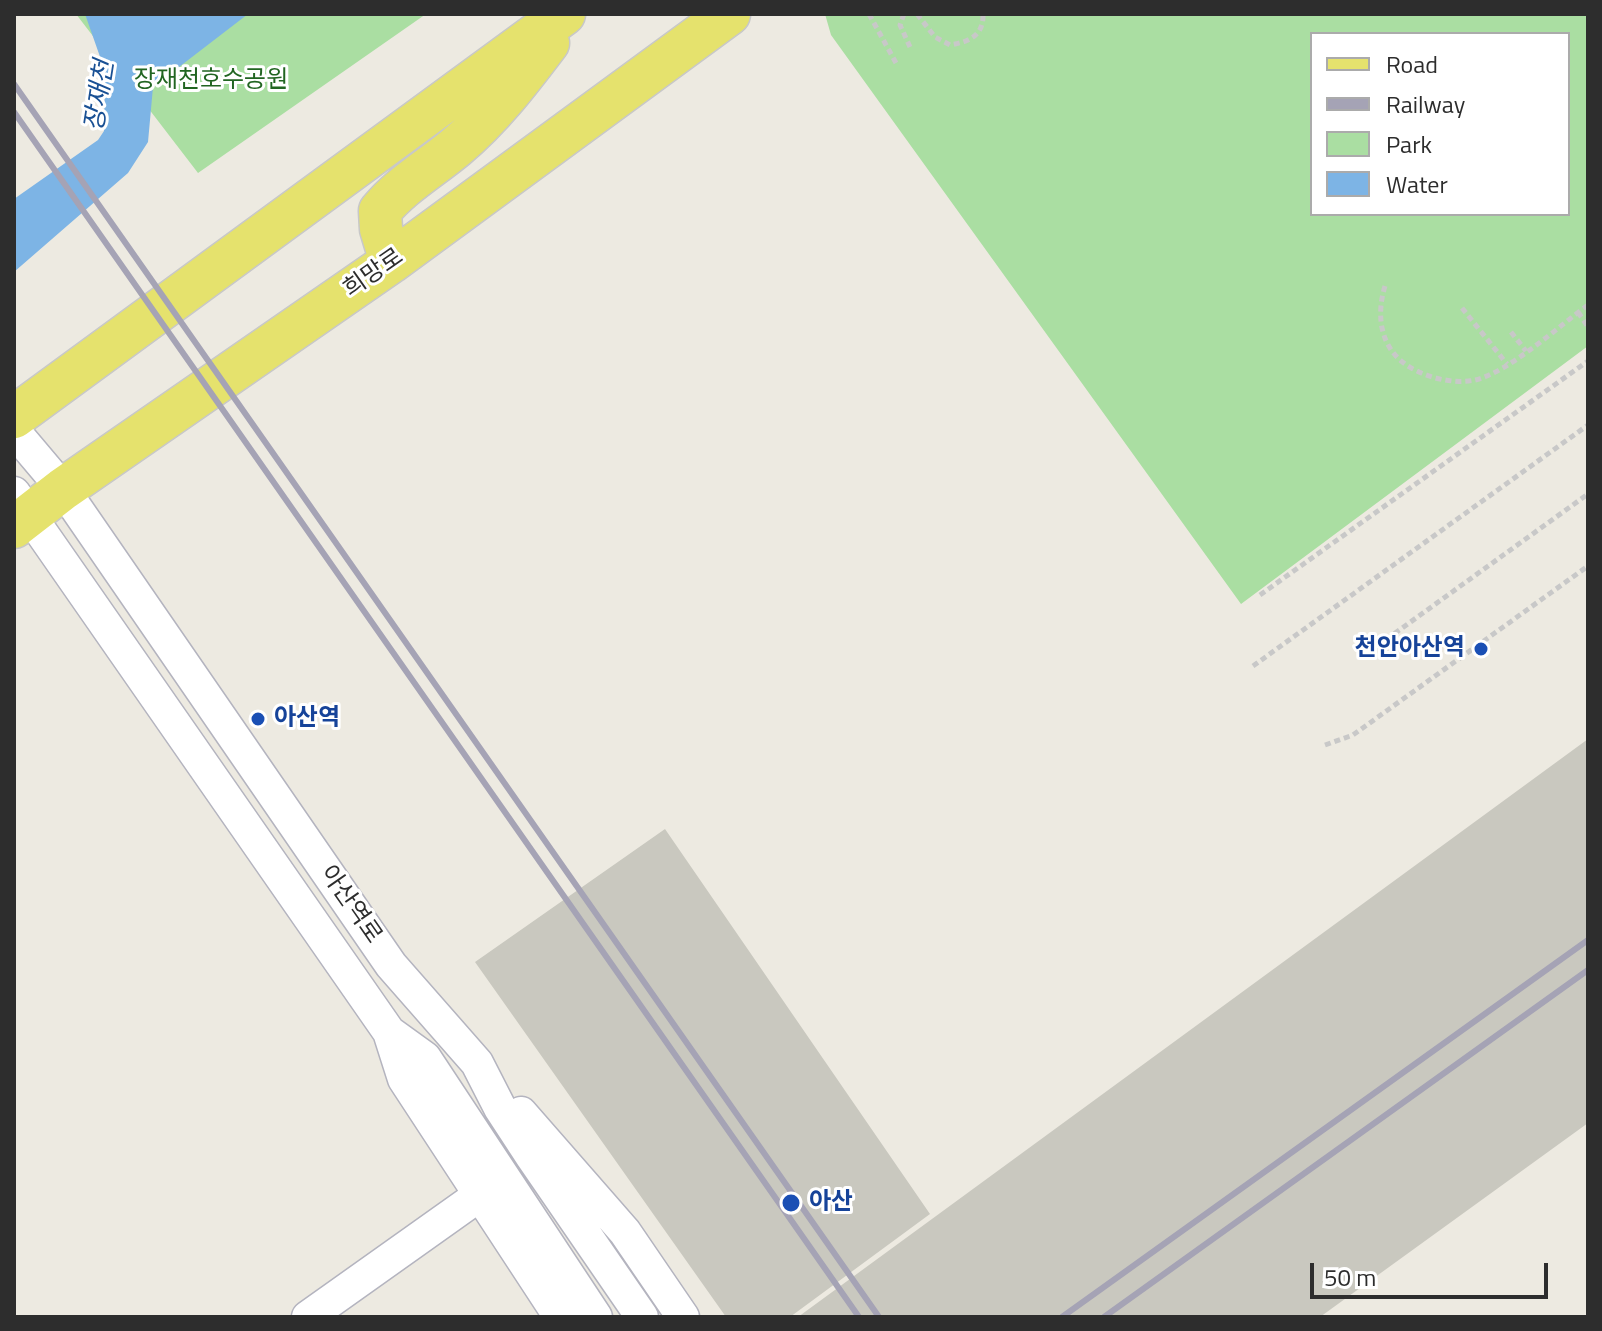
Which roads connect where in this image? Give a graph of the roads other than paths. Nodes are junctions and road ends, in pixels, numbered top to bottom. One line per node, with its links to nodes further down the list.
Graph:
1 (564, 14): 5 (main road)
2 (571, 14): 4 (main road)
3 (729, 14): 4 (main road, 희망로)
4 (391, 262): 7 (main road, 희망로)
5 (14, 417)
6 (14, 431): 7 (street)
7 (30, 506): 8 (street, 아산역로); 10 (street, 아산역로)
8 (477, 1063): 9 (street, 아산역로); 15 (street)
9 (532, 1157): 10 (street); 14 (street, 아산역로)
10 (492, 1186): 11 (street); 12 (street); 13 (street, 아산역로)
11 (308, 1317)
12 (560, 1317)
13 (596, 1317)
14 (642, 1317)
15 (683, 1317)

